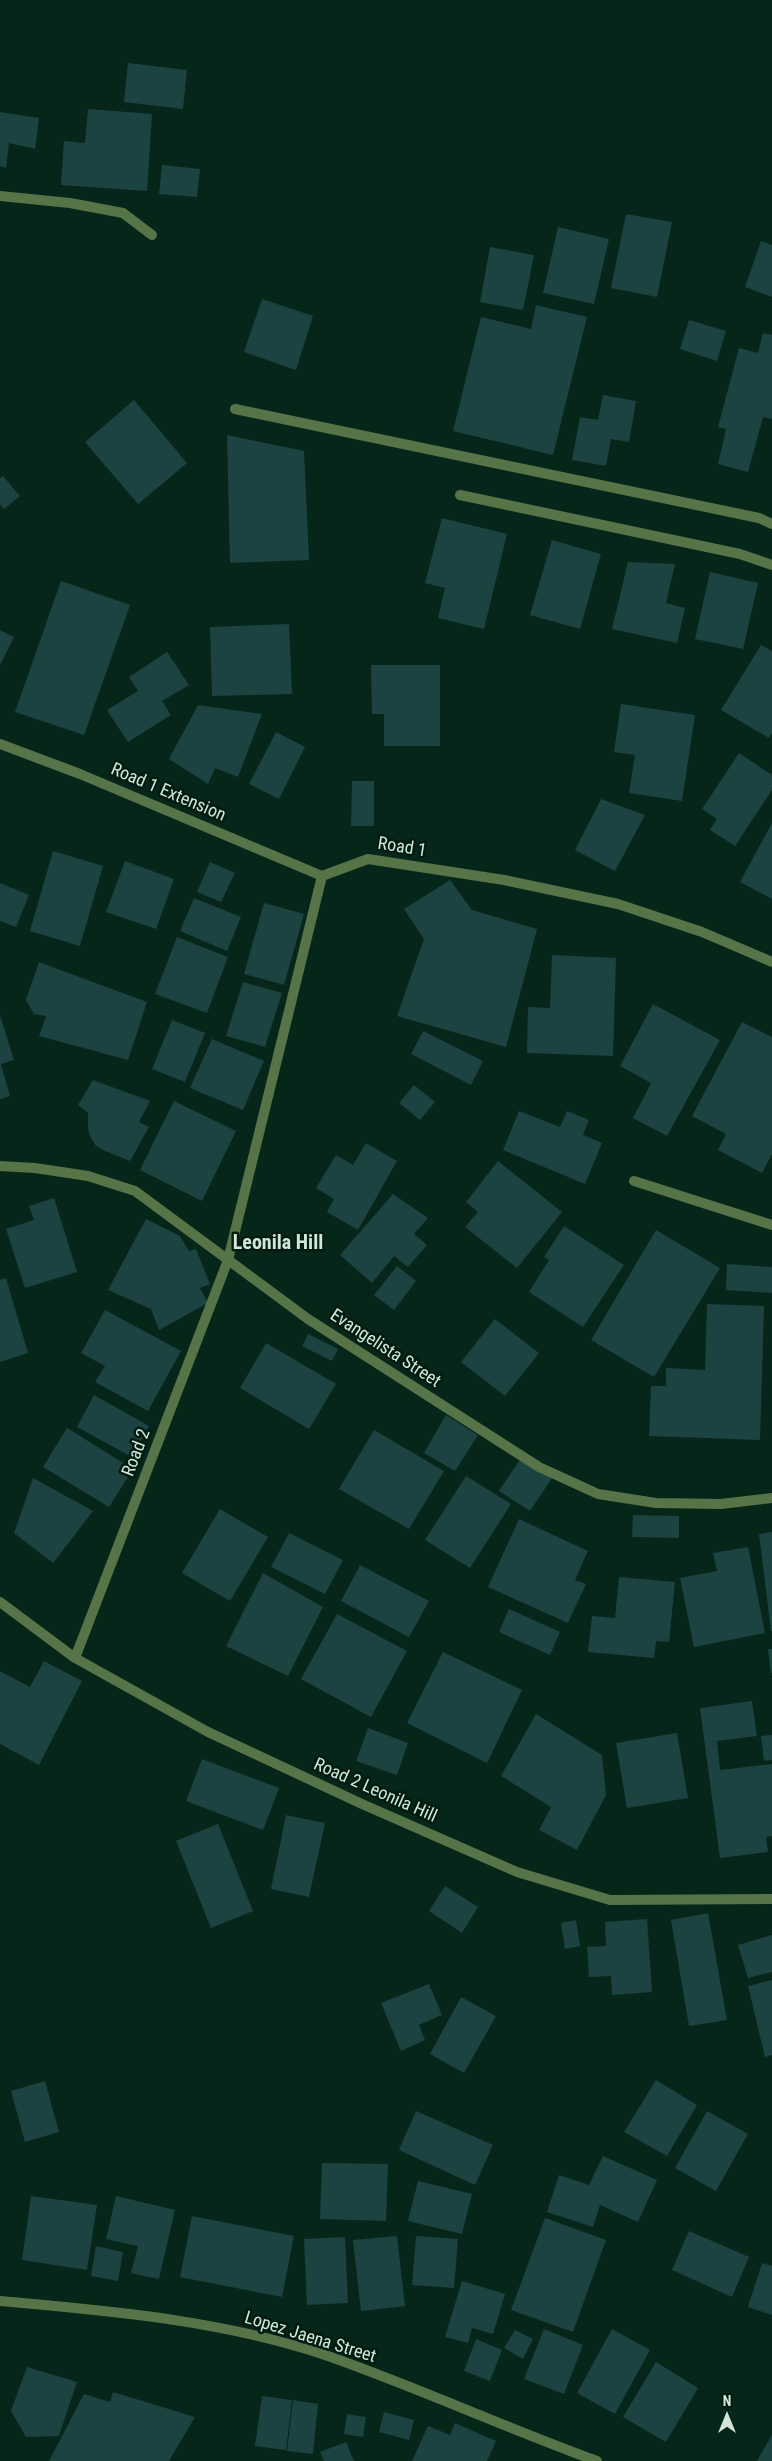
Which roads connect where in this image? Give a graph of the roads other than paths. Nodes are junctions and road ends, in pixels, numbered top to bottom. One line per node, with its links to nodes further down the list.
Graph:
1 (0, 196): 2 (street)
2 (152, 235)
3 (235, 410): 5 (street)
4 (460, 495): 6 (street)
5 (772, 524)
6 (772, 565)
7 (0, 744): 8 (street, Road 1 Extension)
8 (322, 876): 9 (street, Road 1); 13 (street)
9 (772, 962)
10 (0, 1166): 13 (street, Evangelista Street)
11 (634, 1181): 12 (street)
12 (772, 1225)
13 (228, 1260): 14 (street, Evangelista Street); 16 (street, Road 2)
14 (772, 1498)
15 (0, 1602): 16 (street, Road 2 Leonila Hill)
16 (75, 1658): 17 (street, Road 2 Leonila Hill)
17 (772, 1899)
18 (0, 2301): 19 (street, Lopez Jaena Street)
19 (597, 2461)

